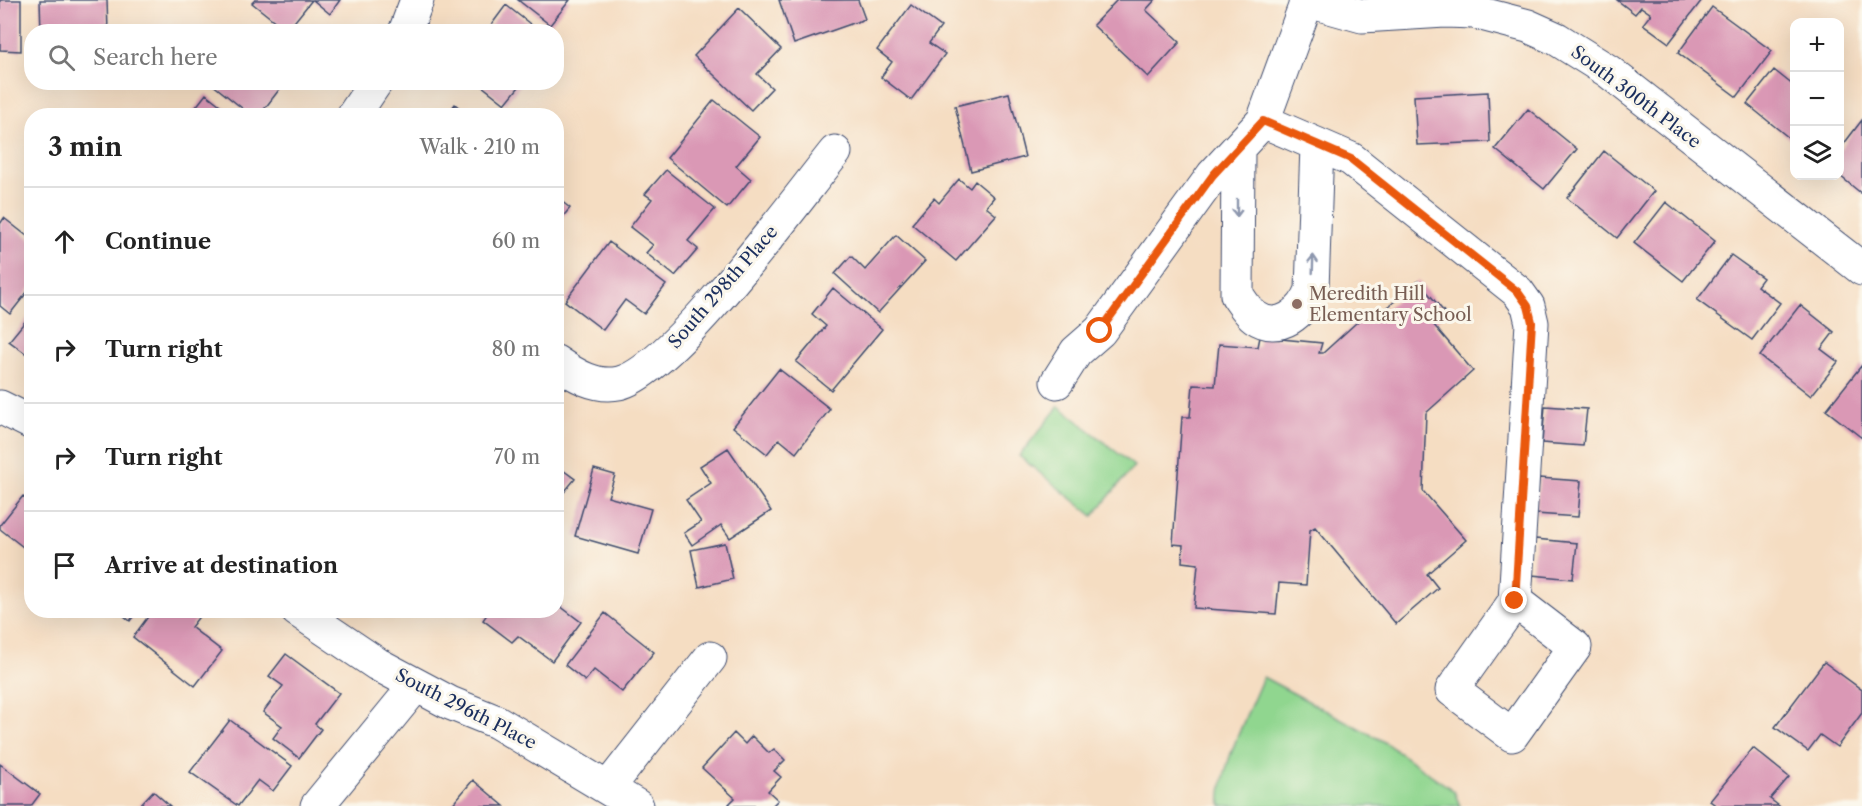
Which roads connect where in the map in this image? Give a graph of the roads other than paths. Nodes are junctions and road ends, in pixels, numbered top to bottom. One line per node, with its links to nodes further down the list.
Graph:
1 (417, 0): 4 (street)
2 (1306, 0): 3 (street, South 300th Place); 7 (street)
3 (1447, 6): 11 (street, South 300th Place)
4 (408, 24)
5 (371, 90): 6 (street)
6 (358, 108)
7 (1263, 121): 8 (street); 9 (street)
8 (1317, 145): 9 (street, one-way to 8); 16 (street)
9 (1238, 149): 13 (street)
10 (835, 152): 12 (street, South 298th Place)
11 (1862, 269)
12 (564, 367)
13 (1057, 382)
14 (0, 406): 15 (street)
15 (24, 419)
16 (1515, 601)
17 (309, 618): 19 (street, South 296th Place)
18 (710, 658): 20 (street)
19 (416, 685): 20 (street, South 296th Place); 21 (street)
20 (608, 788): 22 (street, South 296th Place)
21 (317, 806)
22 (637, 806)

